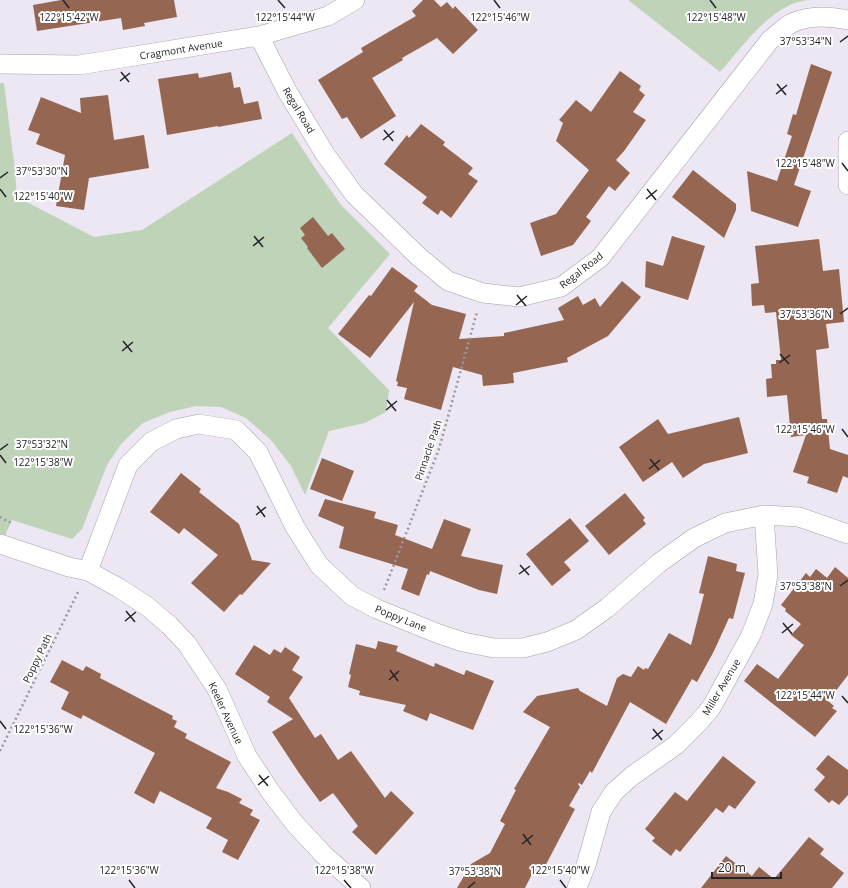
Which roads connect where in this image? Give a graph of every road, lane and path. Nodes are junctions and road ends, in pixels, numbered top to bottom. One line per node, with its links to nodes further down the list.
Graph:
1 (355, 0): 3 (street, Cragmont Avenue)
2 (848, 20): 7 (street, Regal Road)
3 (259, 36): 4 (street, Cragmont Avenue); 7 (street, Regal Road)
4 (0, 64)
5 (848, 142): 6 (street)
6 (848, 185)
7 (483, 293): 14 (path, Pinnacle Path)
8 (764, 515): 11 (street, Poppy Lane); 14 (street, Poppy Lane); 17 (street, Miller Avenue)
9 (0, 517): 10 (path)
10 (10, 523)
11 (848, 534)
12 (0, 544): 13 (street, Keeler Avenue)
13 (88, 571): 14 (street, Poppy Lane); 15 (path, Poppy Path); 16 (street, Keeler Avenue)
14 (377, 609)
15 (0, 751)
16 (361, 888)
17 (577, 888)

